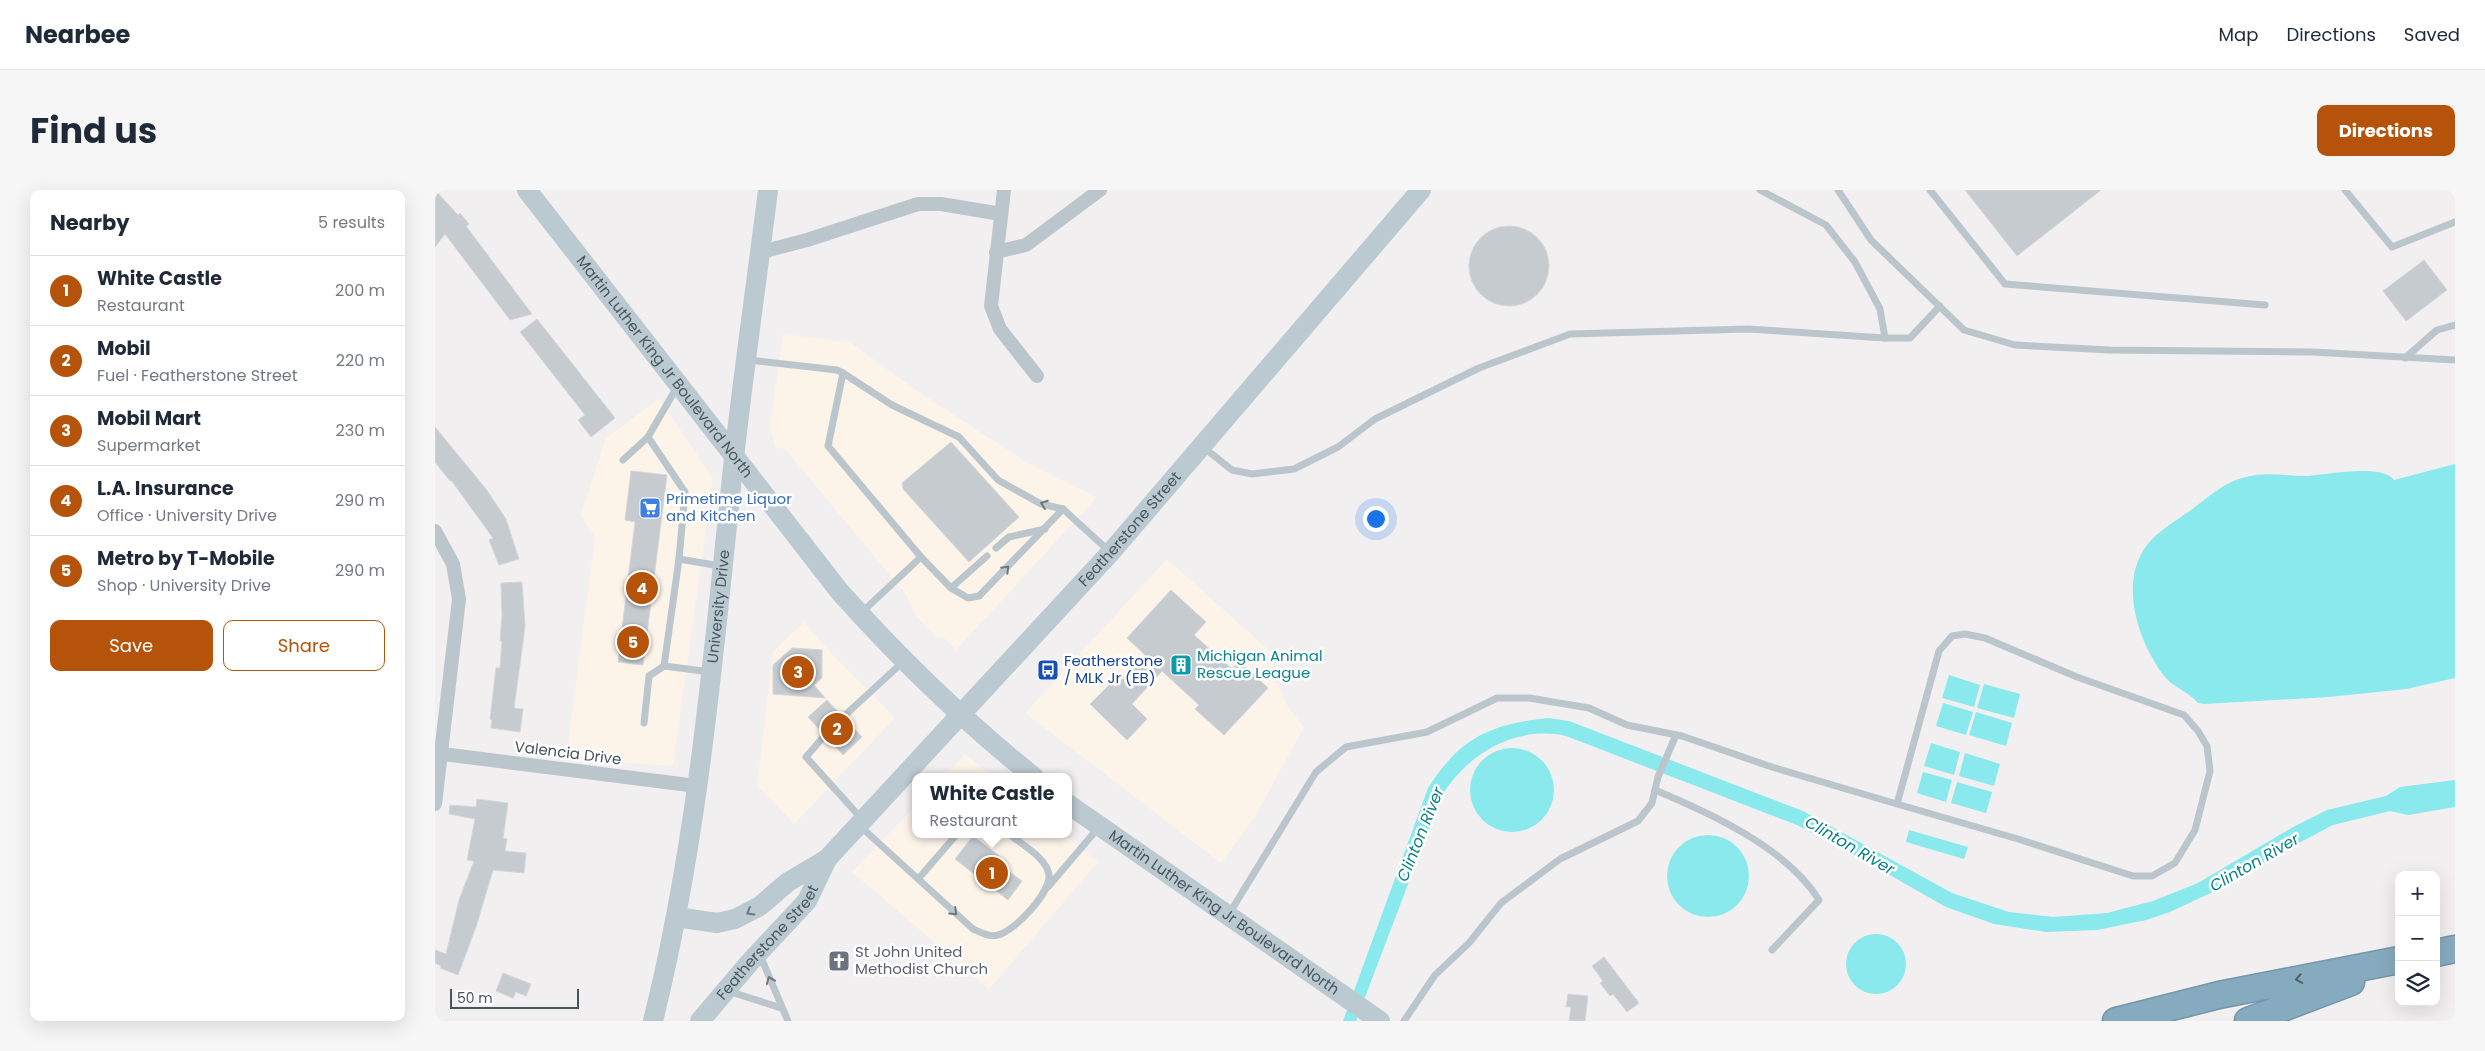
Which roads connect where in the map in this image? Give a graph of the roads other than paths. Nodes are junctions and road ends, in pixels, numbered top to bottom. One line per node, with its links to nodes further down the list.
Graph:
1 (527, 190): 23 (main road, Martin Luther King Jr Boulevard North)
2 (768, 190): 12 (main road, University Drive)
3 (1004, 190): 10 (street)
4 (1100, 190): 13 (street)
5 (1421, 190): 25 (main road, Featherstone Street)
6 (1760, 190): 17 (lane)
7 (1838, 190): 15 (lane)
8 (1930, 190): 14 (lane)
9 (2345, 190): 11 (lane)
10 (1001, 214): 12 (street); 13 (street)
11 (2455, 222)
12 (761, 252): 19 (main road, University Drive)
13 (996, 252): 22 (street)
14 (2265, 305)
15 (1940, 306): 17 (lane); 18 (lane)
16 (2455, 325): 18 (lane)
17 (1885, 338): 25 (lane)
18 (2405, 358): 20 (lane)
19 (747, 360): 21 (lane); 26 (main road, University Drive)
20 (2455, 360)
21 (843, 373): 28 (lane, one-way to 21); 34 (lane)
22 (1037, 376)
23 (678, 385): 24 (lane); 26 (main road, Martin Luther King Jr Boulevard North)
24 (648, 437): 27 (lane); 35 (lane)
25 (1202, 446): 32 (main road, Featherstone Street)
26 (734, 457): 36 (main road, University Drive); 38 (main road, Martin Luther King Jr Boulevard North)
27 (623, 460)
28 (1063, 510): 29 (lane); 32 (lane)
29 (1045, 529): 31 (lane); 37 (lane, one-way to 29)
30 (435, 532): 47 (street)
31 (996, 548)
32 (1111, 552): 42 (main road, Featherstone Street)
33 (987, 556): 37 (lane)
34 (921, 557): 37 (lane); 38 (lane)
35 (679, 559): 36 (lane); 40 (lane)
36 (724, 567): 41 (main road, University Drive)
37 (951, 588)
38 (860, 614): 39 (main road, Martin Luther King Jr Boulevard North)
39 (904, 661): 42 (main road, Martin Luther King Jr Boulevard North); 43 (lane)
40 (664, 666): 41 (lane); 44 (lane)
41 (711, 672): 49 (main road, University Drive)
42 (961, 714): 48 (main road, Martin Luther King Jr Boulevard North); 54 (main road, Featherstone Street)
43 (843, 717)
44 (644, 723)
45 (825, 735): 54 (lane)
46 (1676, 735): 50 (lane); 52 (lane); 61 (lane)
47 (438, 754): 49 (street, Valencia Drive); 51 (street)
48 (1029, 773)
49 (697, 786): 62 (main road, University Drive)
50 (1655, 790): 63 (lane); 73 (lane)
51 (435, 804)
52 (1897, 804): 52 (lane)
53 (1072, 807): 55 (main road, Martin Luther King Jr Boulevard North)
54 (861, 822): 58 (main road, Featherstone Street); 59 (lane)
55 (1099, 826): 60 (lane); 61 (main road, Martin Luther King Jr Boulevard North)
56 (954, 838): 59 (lane)
57 (1014, 838): 60 (lane)
58 (827, 859): 62 (main road, Featherstone Street, one-way to 62); 64 (main road, Featherstone Street)
59 (919, 878): 60 (lane, one-way to 60)
60 (1047, 887)
61 (1229, 915): 72 (main road, Martin Luther King Jr Boulevard North)
62 (676, 917): 69 (main road, University Drive)
63 (1773, 950)
64 (759, 953): 67 (main road, Featherstone Street); 68 (lane, one-way to 64)
65 (2395, 961): 74 (highway, one-way to 74)
66 (2395, 967): 75 (highway)
67 (725, 990): 68 (lane); 70 (main road, Featherstone Street)
68 (781, 1008): 71 (lane)
69 (653, 1021)
70 (700, 1021)
71 (788, 1021)
72 (1381, 1021)
73 (1404, 1021)
74 (2116, 1021)
75 (2249, 1021)

